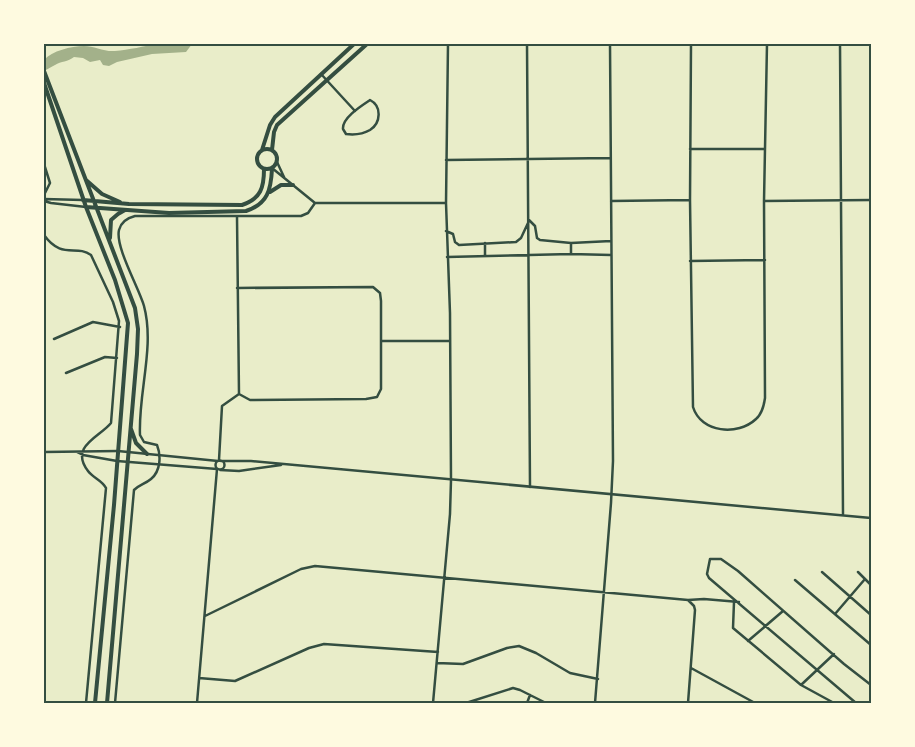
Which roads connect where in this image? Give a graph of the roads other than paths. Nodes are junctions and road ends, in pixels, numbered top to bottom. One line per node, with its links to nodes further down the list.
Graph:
1 (354, 44): 10 (main road)
2 (367, 44): 11 (main road)
3 (448, 44): 19 (street)
4 (527, 44): 20 (street)
5 (610, 44): 18 (street)
6 (691, 44): 14 (street)
7 (767, 44): 15 (street)
8 (840, 44): 33 (street)
9 (44, 71): 12 (main road)
10 (321, 74): 11 (street); 16 (main road)
11 (326, 80): 13 (street); 17 (main road)
12 (45, 83): 25 (main road); 30 (main road)
13 (355, 111): 13 (street)
14 (690, 149): 15 (street); 32 (street)
15 (765, 149): 36 (street)
16 (262, 150): 17 (main road); 24 (main road)
17 (272, 150): 21 (main road)
18 (610, 158): 20 (street); 35 (street)
19 (446, 160): 20 (street); 37 (street)
20 (528, 160): 44 (street)
21 (277, 162): 23 (main road); 26 (street)
22 (44, 164): 29 (street)
23 (272, 168): 24 (main road); 26 (street); 28 (main road)
24 (264, 169): 38 (main road)
25 (84, 179): 31 (main road); 38 (main road)
26 (286, 180): 27 (street)
27 (293, 185): 28 (main road); 39 (street)
28 (268, 195): 42 (main road)
29 (44, 198): 30 (street); 40 (street)
30 (84, 200): 31 (main road); 40 (main road)
31 (93, 200): 38 (main road); 41 (main road)
32 (690, 200): 35 (street); 57 (street)
33 (841, 200): 34 (street); 36 (street); 84 (street)
34 (871, 200)
35 (611, 201): 47 (street)
36 (764, 201): 56 (street)
37 (446, 203): 39 (street); 45 (street)
38 (124, 204)
39 (315, 204): 43 (street)
40 (86, 207): 41 (main road); 68 (main road)
41 (96, 208): 42 (main road); 50 (main road)
42 (127, 210): 50 (main road)
43 (237, 217): 58 (street); 74 (street)
44 (529, 221): 48 (street); 49 (street); 52 (street)
45 (446, 231): 49 (street); 55 (street)
46 (44, 235): 59 (street)
47 (611, 241): 48 (street); 53 (street)
48 (571, 242): 51 (street)
49 (485, 243): 54 (street)
50 (112, 246): 66 (main road)
51 (571, 254): 52 (street); 53 (street)
52 (529, 255): 54 (street); 82 (street)
53 (611, 255): 83 (street)
54 (485, 256): 55 (street)
55 (447, 257): 61 (street)
56 (765, 260): 57 (street); 57 (street)
57 (690, 261)
58 (237, 288): 62 (street); 65 (street)
59 (120, 328): 60 (street); 63 (street)
60 (54, 339)
61 (450, 340): 62 (street); 81 (street)
62 (381, 341): 65 (street)
63 (117, 358): 64 (street); 67 (street)
64 (66, 373)
65 (239, 394): 76 (street)
66 (130, 427): 71 (main road); 72 (main road)
67 (83, 451): 68 (street); 70 (street); 73 (street)
68 (118, 451): 71 (street); 75 (main road)
69 (44, 452): 70 (street)
70 (76, 452): 73 (street)
71 (128, 452): 72 (street); 77 (main road)
72 (147, 454): 74 (street)
73 (83, 455): 75 (street); 114 (street)
74 (159, 455): 76 (street); 78 (street)
75 (117, 461): 77 (street); 115 (main road)
76 (219, 461): 79 (street); 80 (street); 80 (street)
77 (127, 462): 78 (street); 116 (main road)
78 (159, 465): 80 (street); 117 (street)
79 (285, 465): 80 (street); 81 (street)
80 (219, 469): 100 (street)
81 (451, 480): 82 (street); 88 (street)
82 (530, 487): 83 (street)
83 (612, 494): 84 (street); 92 (street)
84 (843, 514): 85 (street)
85 (871, 518)
86 (822, 572): 93 (street)
87 (858, 572): 89 (street)
88 (444, 577): 92 (street); 100 (street); 104 (street)
89 (865, 579): 91 (street); 93 (street)
90 (795, 580): 98 (street)
91 (871, 585)
92 (604, 591): 94 (street); 110 (street)
93 (849, 597): 98 (street); 99 (street)
94 (688, 600): 95 (street); 107 (street)
95 (734, 602): 96 (street); 102 (street)
96 (739, 602): 97 (street); 101 (street)
97 (783, 612): 101 (street); 105 (street)
98 (834, 614): 103 (street)
99 (871, 615)
100 (205, 616): 109 (street)
101 (765, 626): 102 (street); 108 (street)
102 (748, 641): 111 (street)
103 (871, 645)
104 (438, 652): 106 (street); 109 (street)
105 (834, 654): 108 (street); 112 (street)
106 (437, 663): 110 (street); 119 (street)
107 (691, 668): 124 (street); 125 (street)
108 (817, 670): 111 (street); 127 (street)
109 (199, 678): 118 (street)
110 (598, 679): 123 (street)
111 (801, 685): 126 (street)
112 (871, 685)
113 (530, 695): 120 (street); 121 (street); 122 (street)
114 (86, 703)
115 (95, 703)
116 (107, 703)
117 (115, 703)
118 (197, 703)
119 (433, 703)
120 (466, 703)
121 (527, 703)
122 (546, 703)
123 (595, 703)
124 (688, 703)
125 (755, 703)
126 (834, 703)
127 (856, 703)

